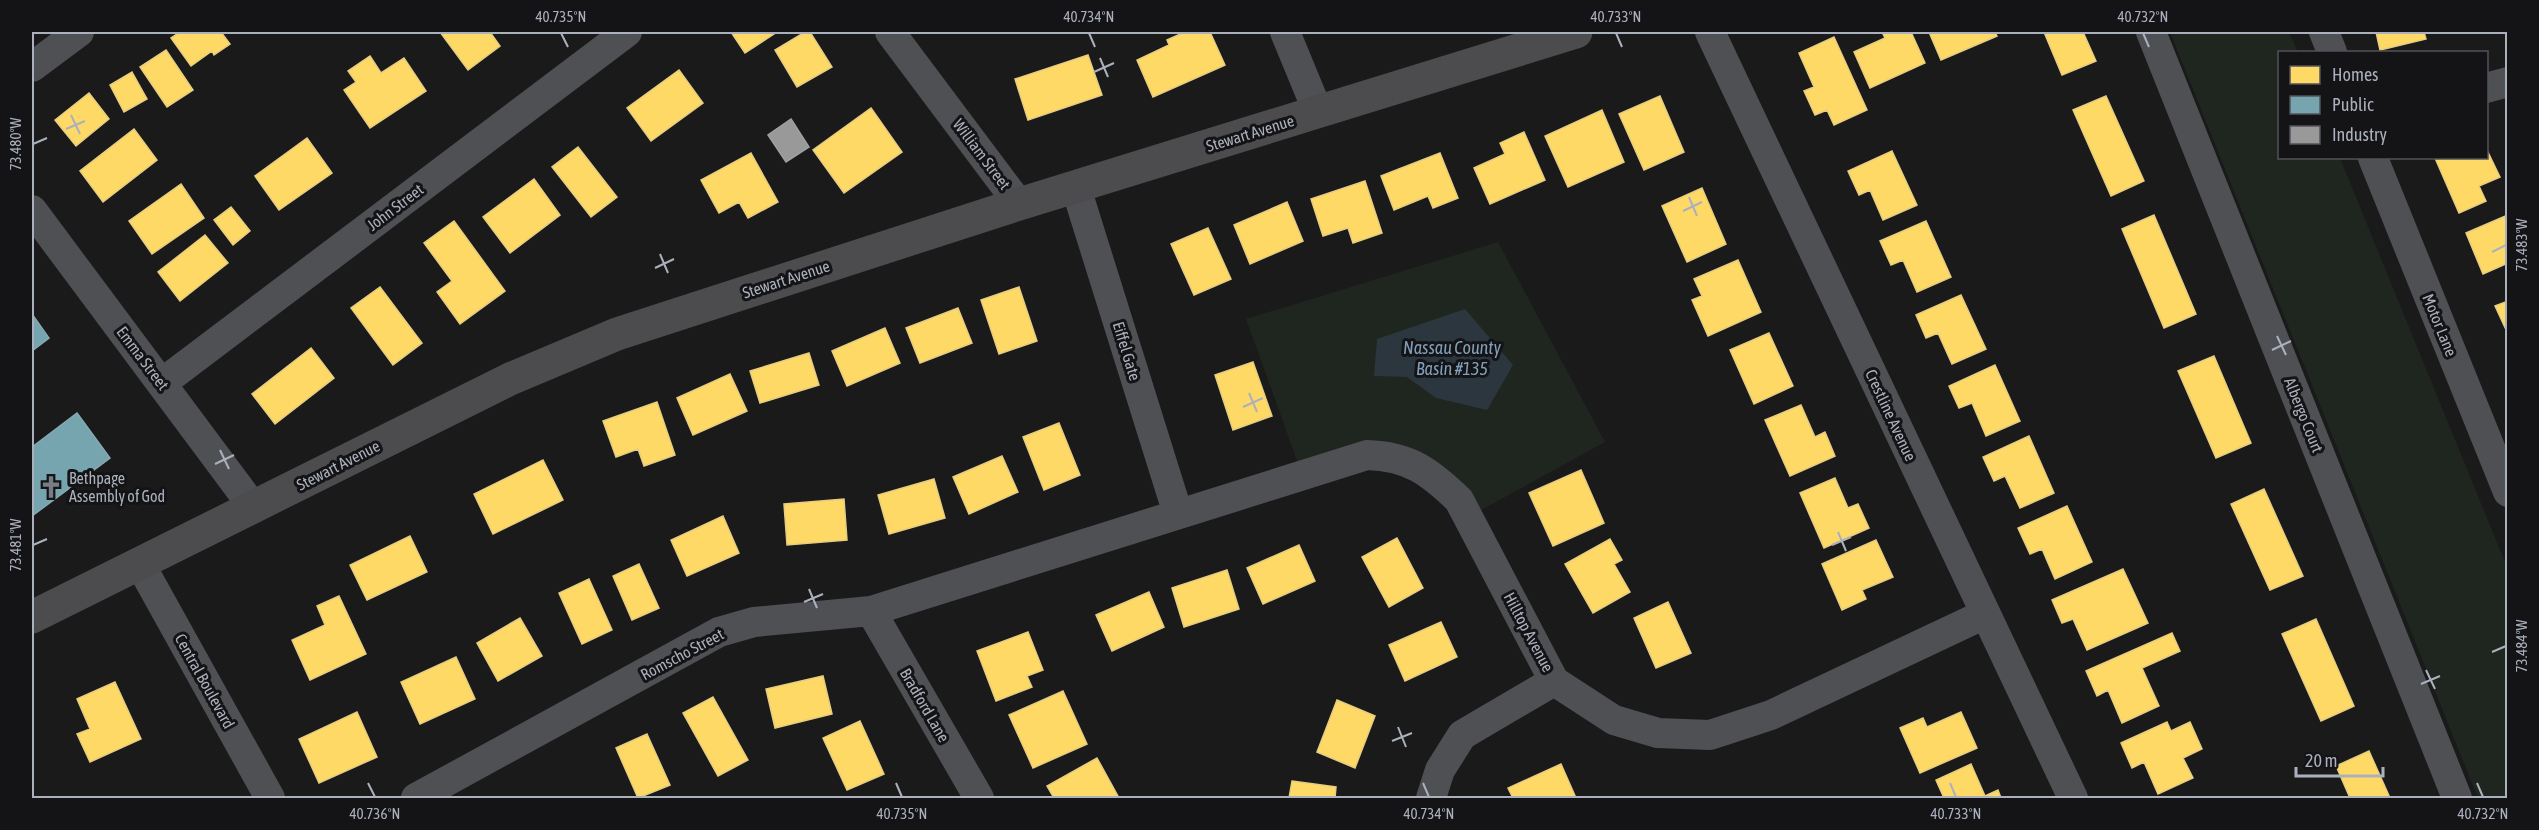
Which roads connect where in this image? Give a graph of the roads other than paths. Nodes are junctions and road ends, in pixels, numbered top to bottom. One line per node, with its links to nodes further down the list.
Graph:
1 (79, 32): 10 (street)
2 (627, 32): 18 (street, John Street)
3 (890, 32): 16 (street, William Street)
4 (1286, 32): 13 (street)
5 (1576, 32): 13 (main road, Stewart Avenue)
6 (1710, 32): 24 (street, Crestline Avenue)
7 (2151, 32): 32 (street, Albergo Court)
8 (2324, 32): 9 (street)
9 (2332, 51)
10 (32, 68)
11 (2508, 82): 12 (street)
12 (2488, 88)
13 (1318, 112): 15 (main road, Stewart Avenue)
14 (2373, 159): 19 (street, Motor Lane)
15 (1076, 188): 16 (main road, Stewart Avenue); 21 (street, Eiffel Gate)
16 (1019, 204): 20 (main road, Stewart Avenue)
17 (32, 210): 18 (street, Emma Street)
18 (162, 383): 20 (street, Emma Street)
19 (2508, 492)
20 (254, 508): 22 (main road, Stewart Avenue)
21 (1178, 514): 23 (street, Romscho Street); 26 (street, Hilltop Avenue)
22 (140, 564): 25 (main road, Stewart Avenue); 27 (street, Central Boulevard)
23 (871, 612): 28 (street, Romscho Street); 29 (street, Bradford Lane)
24 (1986, 614): 26 (street, Hilltop Avenue); 31 (street, Crestline Avenue)
25 (32, 617)
26 (1554, 681): 30 (street)
27 (270, 798)
28 (416, 798)
29 (979, 798)
30 (1431, 798)
31 (2073, 798)
32 (2457, 798)

